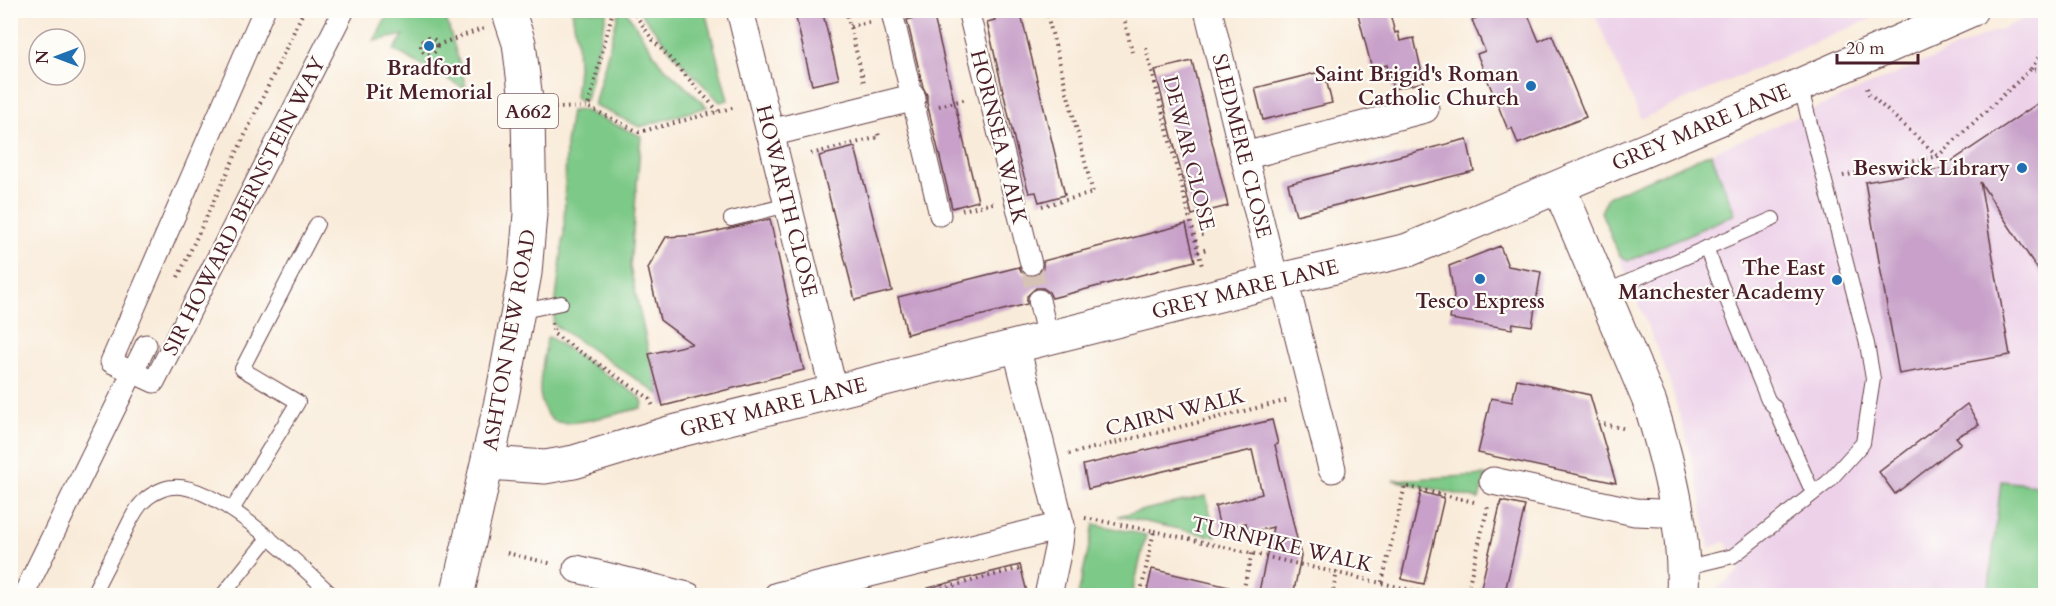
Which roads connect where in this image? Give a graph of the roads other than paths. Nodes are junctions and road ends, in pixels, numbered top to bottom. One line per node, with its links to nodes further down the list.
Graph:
1 (264, 10): 28 (street)
2 (344, 10): 28 (street, SIR HOWARD BERNSTEIN WAY)
3 (740, 10): 12 (street, HOWARTH CLOSE)
4 (968, 10): 21 (street, HORNSEA WALK)
5 (1208, 10): 13 (street, SLEDMERE CLOSE)
6 (1971, 10): 9 (street, GREY MARE LANE)
7 (510, 15): 30 (street, ASHTON NEW ROAD / A662)
8 (893, 16): 10 (street)
9 (1800, 85): 14 (street, GREY MARE LANE); 33 (lane)
10 (913, 105): 12 (street); 16 (street)
11 (1425, 109): 13 (street)
12 (770, 133): 15 (street, HOWARTH CLOSE)
13 (1244, 156): 22 (street, SLEDMERE CLOSE)
14 (1559, 187): 22 (street, GREY MARE LANE); 23 (street)
15 (788, 205): 17 (lane); 29 (street, HOWARTH CLOSE)
16 (940, 215)
17 (731, 219)
18 (1773, 219): 20 (lane)
19 (317, 224): 34 (lane)
20 (1706, 248): 23 (lane); 33 (lane)
21 (1030, 264)
22 (1279, 280): 25 (street, GREY MARE LANE); 31 (street, SLEDMERE CLOSE)
23 (1605, 292): 35 (street)
24 (1040, 300): 25 (street)
25 (1048, 338): 27 (street, GREY MARE LANE)
26 (146, 345): 28 (street, SIR HOWARD BERNSTEIN WAY)
27 (1016, 346): 29 (street, GREY MARE LANE); 36 (street)
28 (132, 372): 40 (street, SIR HOWARD BERNSTEIN WAY)
29 (834, 392): 30 (street, GREY MARE LANE)
30 (488, 463): 44 (street, ASHTON NEW ROAD / A662)
31 (1332, 469)
32 (1491, 493): 35 (street)
33 (1813, 493): 39 (lane)
34 (232, 510): 37 (lane); 41 (lane)
35 (1677, 510): 39 (street)
36 (1060, 519): 46 (street); 47 (street)
37 (269, 537): 42 (lane); 43 (lane)
38 (577, 569): 45 (street)
39 (1683, 582)
40 (23, 596)
41 (92, 596)
42 (222, 596)
43 (333, 596)
44 (457, 596)
45 (688, 596)
46 (777, 596)
47 (1048, 596)

